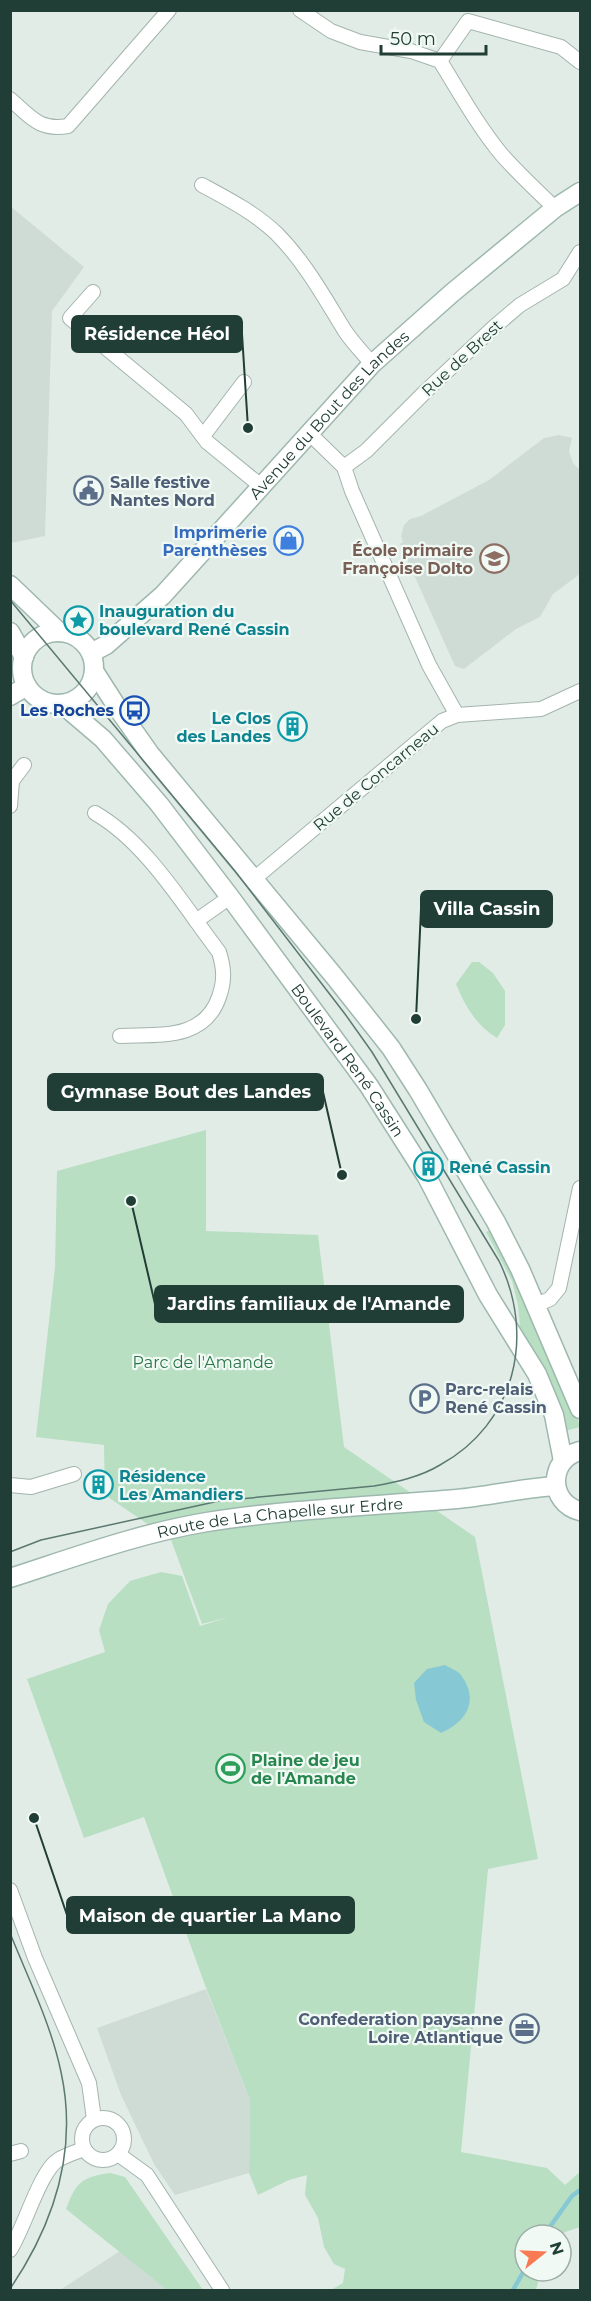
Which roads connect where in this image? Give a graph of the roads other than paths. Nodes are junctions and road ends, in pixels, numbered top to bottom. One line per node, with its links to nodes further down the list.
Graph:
1 (169, 10): 6 (street)
2 (300, 10): 4 (street)
3 (465, 16): 4 (street); 5 (street)
4 (440, 61): 9 (street)
5 (580, 62)
6 (10, 99)
7 (202, 185): 12 (street)
8 (580, 192): 9 (main road, Avenue du Bout des Landes)
9 (555, 208): 12 (main road, Avenue du Bout des Landes)
10 (580, 252): 16 (street, Rue de Brest)
11 (93, 291): 15 (street)
12 (372, 364): 14 (main road, Avenue du Bout des Landes)
13 (244, 382): 15 (street)
14 (309, 433): 16 (street); 17 (main road, Avenue du Bout des Landes)
15 (203, 436): 17 (street)
16 (344, 467): 27 (street)
17 (261, 486): 22 (main road, Avenue du Bout des Landes)
18 (10, 585): 20 (main road)
19 (10, 632): 21 (main road)
20 (59, 632): 21 (main road); 22 (main road)
21 (24, 657): 23 (main road)
22 (93, 662): 26 (main road); 31 (main road)
23 (27, 686): 25 (main road); 26 (main road)
24 (580, 691): 27 (street, Rue de Concarneau)
25 (10, 696)
26 (62, 704): 32 (main road, Boulevard René Cassin)
27 (457, 715): 31 (street, Rue de Concarneau)
28 (24, 765): 29 (street)
29 (10, 806)
30 (95, 813): 33 (street)
31 (254, 879): 36 (main road)
32 (230, 897): 33 (street); 39 (main road, Boulevard René Cassin)
33 (196, 921): 34 (street)
34 (120, 1036)
35 (580, 1188): 36 (street)
36 (536, 1305): 37 (main road)
37 (580, 1410)
38 (580, 1451): 39 (main road)
39 (563, 1461): 42 (main road)
40 (74, 1474): 41 (street)
41 (10, 1485)
42 (556, 1486): 43 (main road); 44 (main road, Route de La Chapelle sur Erdre)
43 (577, 1514)
44 (10, 1578)
45 (10, 1890): 46 (street)
46 (16, 1921): 47 (street)
47 (94, 2119): 48 (street); 49 (street)
48 (84, 2149): 49 (street); 50 (street)
49 (118, 2154): 51 (street)
50 (10, 2250)
51 (222, 2290)

